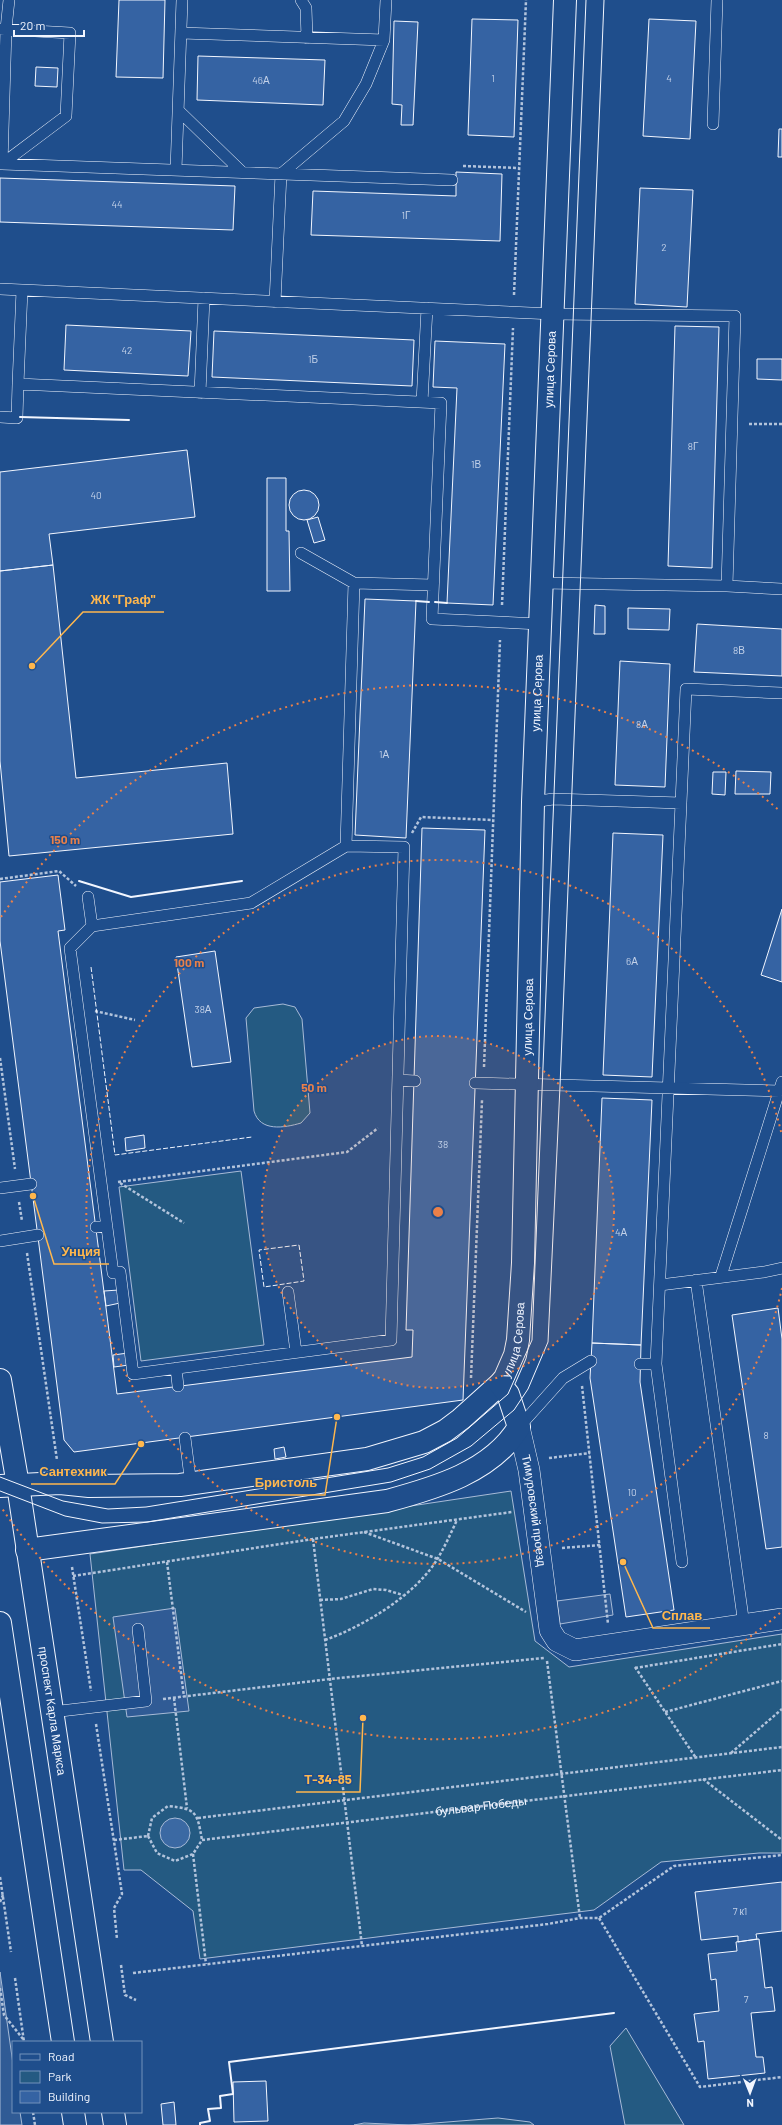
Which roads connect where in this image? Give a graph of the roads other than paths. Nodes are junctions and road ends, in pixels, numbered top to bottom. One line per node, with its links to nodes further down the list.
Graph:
1 (9, 0): 7 (lane)
2 (182, 0): 8 (lane)
3 (301, 0): 9 (lane)
4 (386, 0): 10 (lane)
5 (566, 0): 23 (street, улица Серова)
6 (717, 0): 12 (lane)
7 (3, 29): 13 (lane); 13 (lane)
8 (181, 33): 9 (lane); 11 (lane)
9 (307, 38): 10 (lane)
10 (384, 40): 16 (lane)
11 (178, 110): 14 (lane); 15 (lane)
12 (714, 124)
13 (2, 164): 14 (lane)
14 (176, 170): 15 (lane)
15 (242, 172): 16 (lane)
16 (281, 174): 17 (lane); 21 (lane)
17 (452, 180)
18 (0, 290): 19 (lane)
19 (22, 290): 20 (lane); 24 (lane)
20 (204, 298): 21 (lane); 25 (lane)
21 (276, 302): 22 (lane)
22 (426, 308): 23 (lane); 26 (lane)
23 (554, 314): 30 (street, улица Серова); 32 (lane)
24 (18, 384): 25 (lane); 27 (lane)
25 (200, 393): 26 (lane)
26 (422, 402): 31 (lane)
27 (0, 417)
28 (302, 553): 29 (lane)
29 (354, 583): 31 (lane); 38 (lane)
30 (542, 583): 32 (lane); 34 (street, улица Серова)
31 (433, 586): 34 (lane)
32 (727, 586): 33 (lane)
33 (782, 589)
34 (540, 624): 36 (street, улица Серова)
35 (782, 693): 37 (lane)
36 (533, 802): 37 (lane); 44 (street, улица Серова)
37 (681, 804): 45 (lane)
38 (346, 846): 40 (lane); 41 (lane)
39 (88, 897): 40 (lane)
40 (92, 926): 60 (lane)
41 (398, 1080): 42 (lane); 56 (lane)
42 (415, 1080)
43 (479, 1083): 44 (lane)
44 (526, 1084): 45 (lane); 62 (street, улица Серова)
45 (668, 1087): 46 (lane); 54 (lane)
46 (780, 1087): 52 (lane)
47 (31, 1184): 48 (lane)
48 (0, 1188)
49 (38, 1235): 50 (lane)
50 (0, 1241)
51 (782, 1268): 52 (lane)
52 (721, 1276): 53 (lane)
53 (696, 1280): 54 (lane); 72 (lane)
54 (660, 1285): 59 (lane)
55 (288, 1292): 56 (lane)
56 (296, 1352): 60 (lane)
57 (591, 1361): 64 (lane)
58 (640, 1364): 59 (lane)
59 (656, 1364): 69 (lane)
60 (176, 1368): 63 (lane)
61 (0, 1380): 67 (street, проспект Карла Маркса)
62 (500, 1384): 64 (street, Тимуровский проезд); 66 (street, улица Серова)
63 (178, 1386)
64 (519, 1427): 68 (street); 72 (street, Тимуровский проезд)
65 (185, 1438): 66 (lane)
66 (191, 1484): 67 (street, улица Серова)
67 (9, 1485): 68 (street, проспект Карла Маркса)
68 (27, 1550): 74 (street, проспект Карла Маркса)
69 (682, 1562)
70 (782, 1619): 72 (street)
71 (0, 1623): 75 (street)
72 (744, 1625)
73 (138, 1629): 74 (lane)
74 (52, 1712): 76 (street, проспект Карла Маркса)
75 (63, 2041)
76 (102, 2041)
77 (73, 2113): 79 (street)
78 (113, 2113): 80 (street)
79 (75, 2125)
80 (115, 2125)

